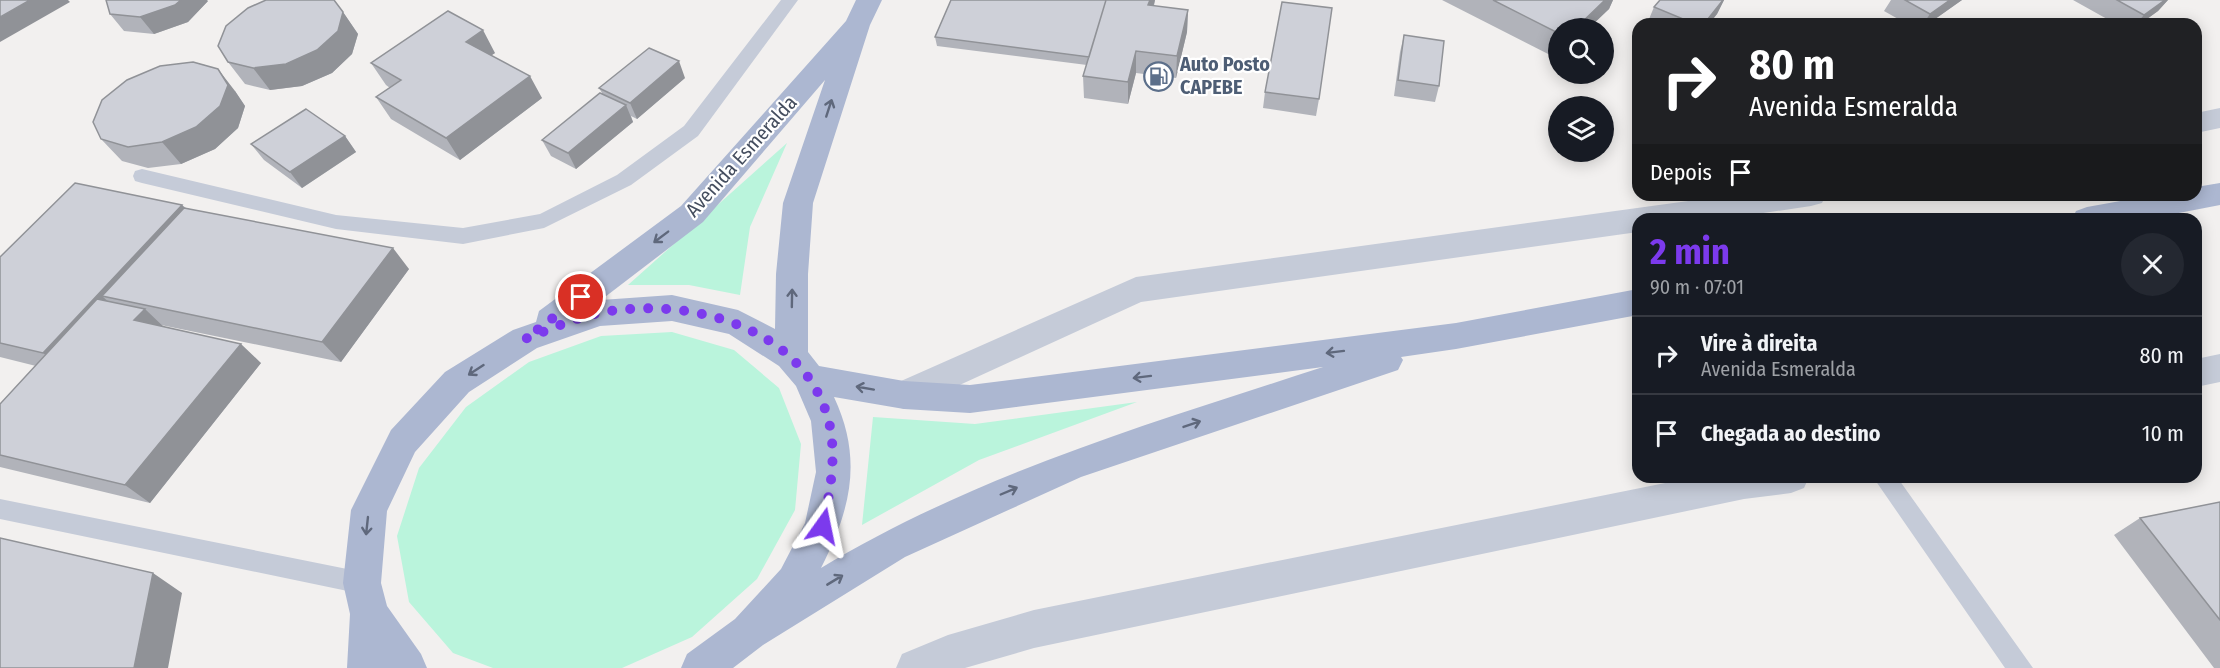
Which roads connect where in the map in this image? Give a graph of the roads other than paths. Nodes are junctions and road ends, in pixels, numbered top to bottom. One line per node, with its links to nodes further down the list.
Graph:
1 (790, 0): 5 (lane)
2 (863, 12): 15 (main road, Avenida Esmeralda, one-way to 15); 16 (main road, Avenida Esmeralda, one-way to 2)
3 (2220, 118): 4 (street)
4 (2202, 122)
5 (142, 176)
6 (2220, 194): 7 (main road)
7 (2202, 197)
8 (1769, 201): 10 (street)
9 (2183, 201): 11 (main road)
10 (1686, 213)
11 (2119, 213)
12 (1632, 221): 19 (street)
13 (1632, 303): 14 (main road)
14 (1456, 336): 19 (main road, one-way to 19); 24 (main road, one-way to 14)
15 (525, 339): 16 (main road); 23 (main road, one-way to 23)
16 (800, 367): 19 (main road, one-way to 16); 24 (main road)
17 (2220, 368): 18 (street)
18 (2202, 372)
19 (904, 394)
20 (1744, 483): 28 (street)
21 (1888, 483): 29 (lane)
22 (0, 509): 23 (lane)
23 (365, 598): 26 (main road); 27 (main road)
24 (749, 632): 25 (main road)
25 (707, 666)
26 (368, 668)
27 (406, 668)
28 (916, 668)
29 (2020, 668)

